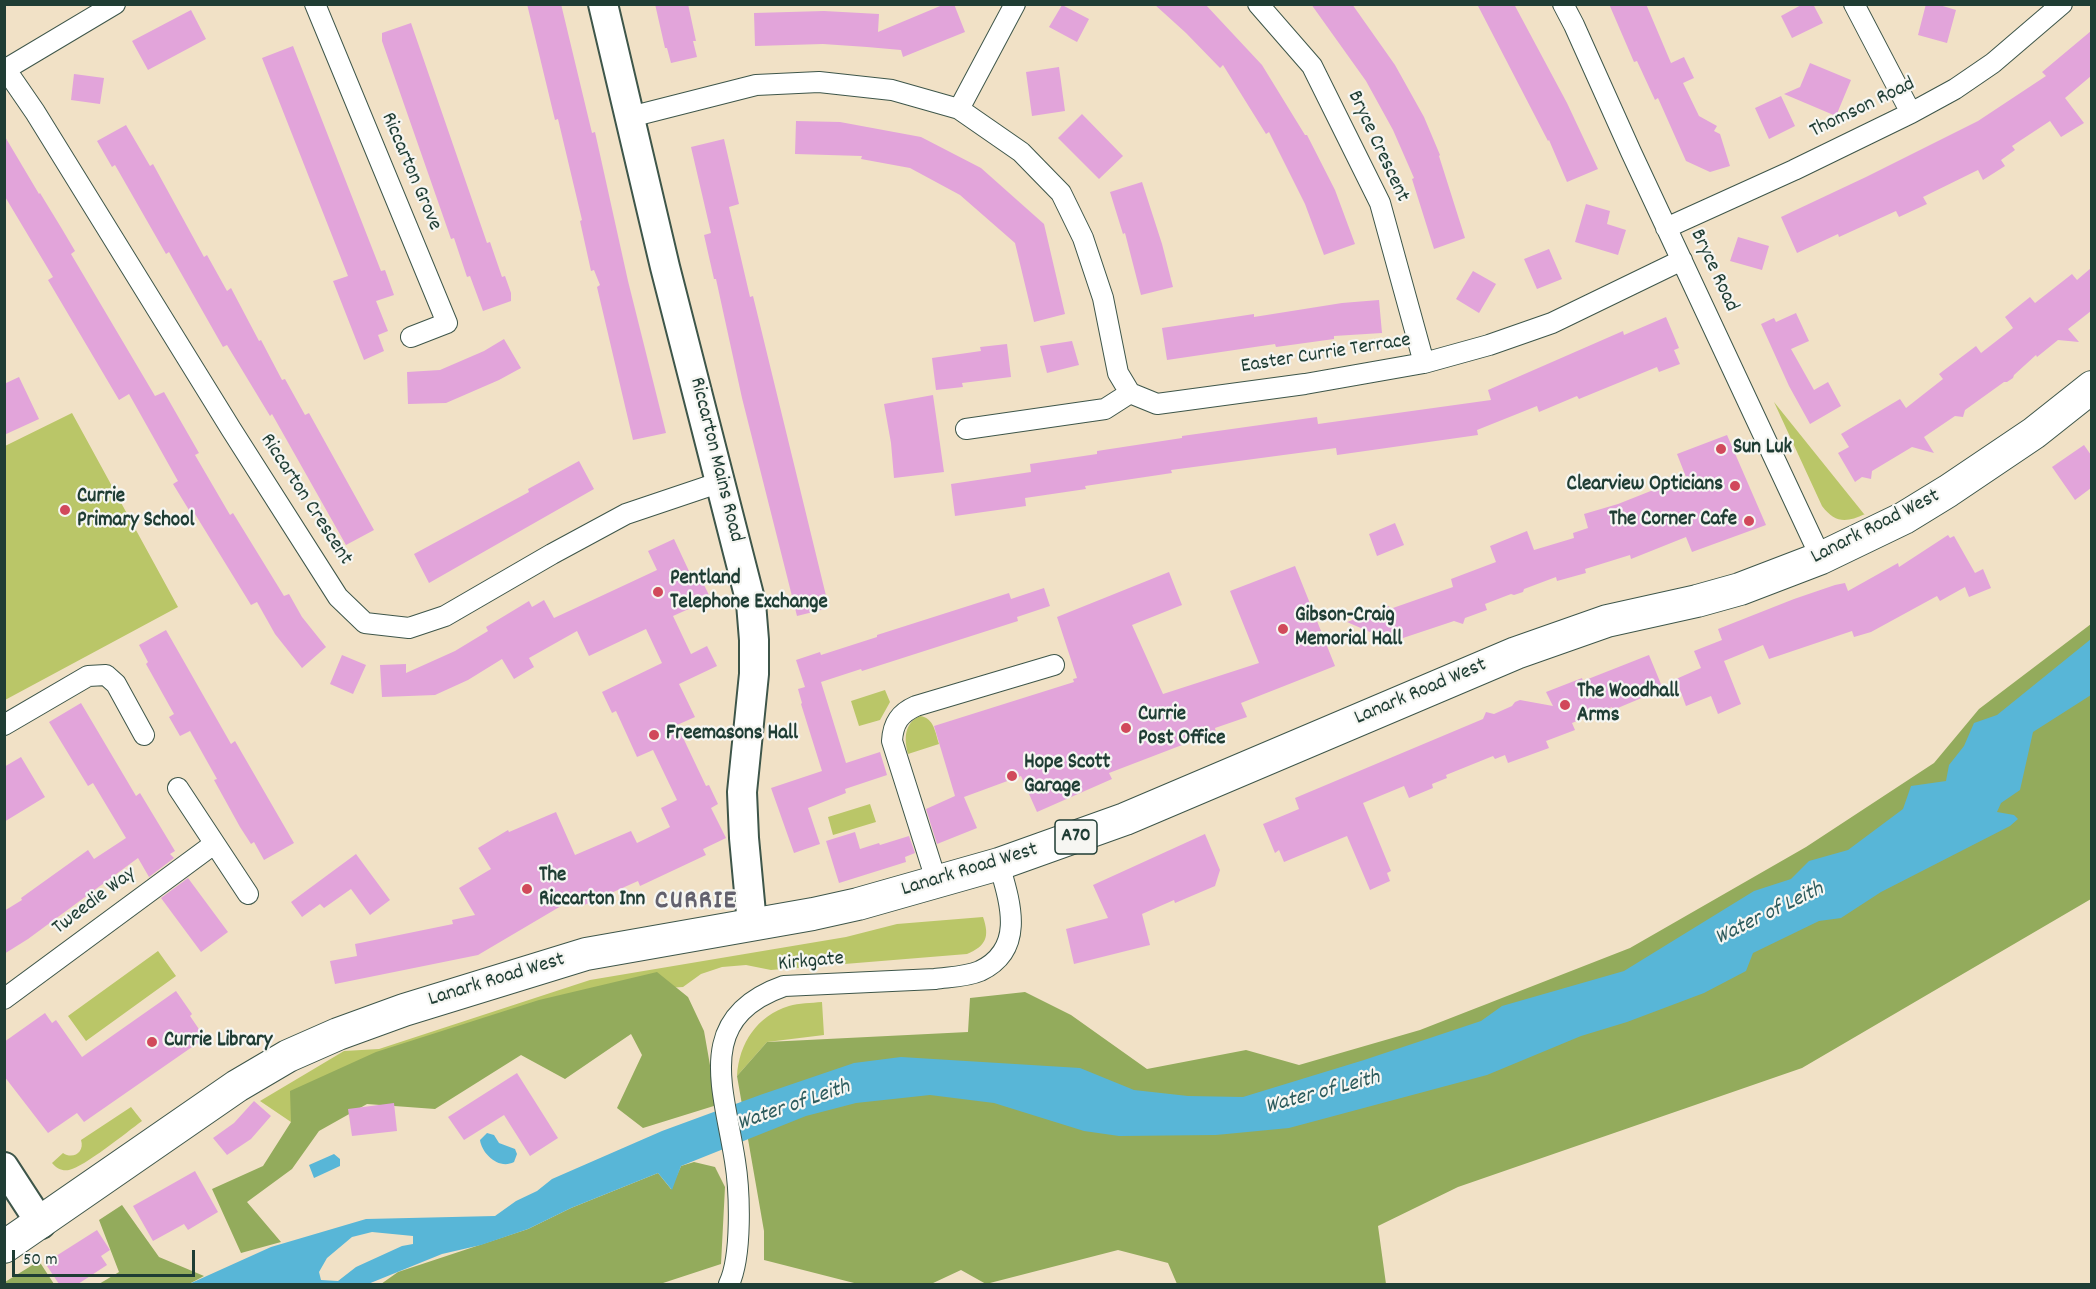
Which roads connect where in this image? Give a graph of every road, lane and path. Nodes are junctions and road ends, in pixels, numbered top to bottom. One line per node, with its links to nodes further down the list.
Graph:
1 (115, 4): 9 (street)
2 (315, 4): 15 (street, Riccarton Grove)
3 (603, 4): 12 (street, Riccarton Mains Road)
4 (1015, 4): 10 (street)
5 (1258, 4): 16 (street, Bryce Crescent)
6 (1563, 4): 13 (street, Bryce Road)
7 (1854, 4): 11 (street)
8 (2062, 4): 11 (street, Thomson Road)
9 (5, 68): 20 (street, Riccarton Crescent)
10 (958, 109): 12 (street); 18 (street)
11 (1911, 113): 13 (street, Thomson Road)
12 (630, 117): 20 (street, Riccarton Mains Road)
13 (1666, 228): 14 (street, Bryce Road)
14 (1682, 260): 16 (street, Easter Currie Terrace); 21 (street, Bryce Road)
15 (411, 338)
16 (1424, 363): 18 (street, Easter Currie Terrace)
17 (2091, 387): 21 (main road, Lanark Road West / A70)
18 (1130, 393): 19 (street)
19 (966, 429)
20 (721, 482): 30 (street, Riccarton Mains Road)
21 (1821, 558): 27 (main road, Lanark Road West / A70)
22 (1053, 665): 28 (street)
23 (4, 725): 24 (street)
24 (144, 735)
25 (178, 788): 26 (street)
26 (214, 844): 29 (street); 31 (street, Tweedie Way)
27 (999, 864): 28 (main road, Lanark Road West / A70); 35 (street, Kirkgate)
28 (937, 883): 30 (main road, Lanark Road West / A70)
29 (248, 894)
30 (752, 924): 33 (main road, Lanark Road West / A70)
31 (4, 999)
32 (4, 1167): 33 (street)
33 (41, 1224): 34 (main road, Lanark Road West / A70)
34 (4, 1247)
35 (729, 1284)

